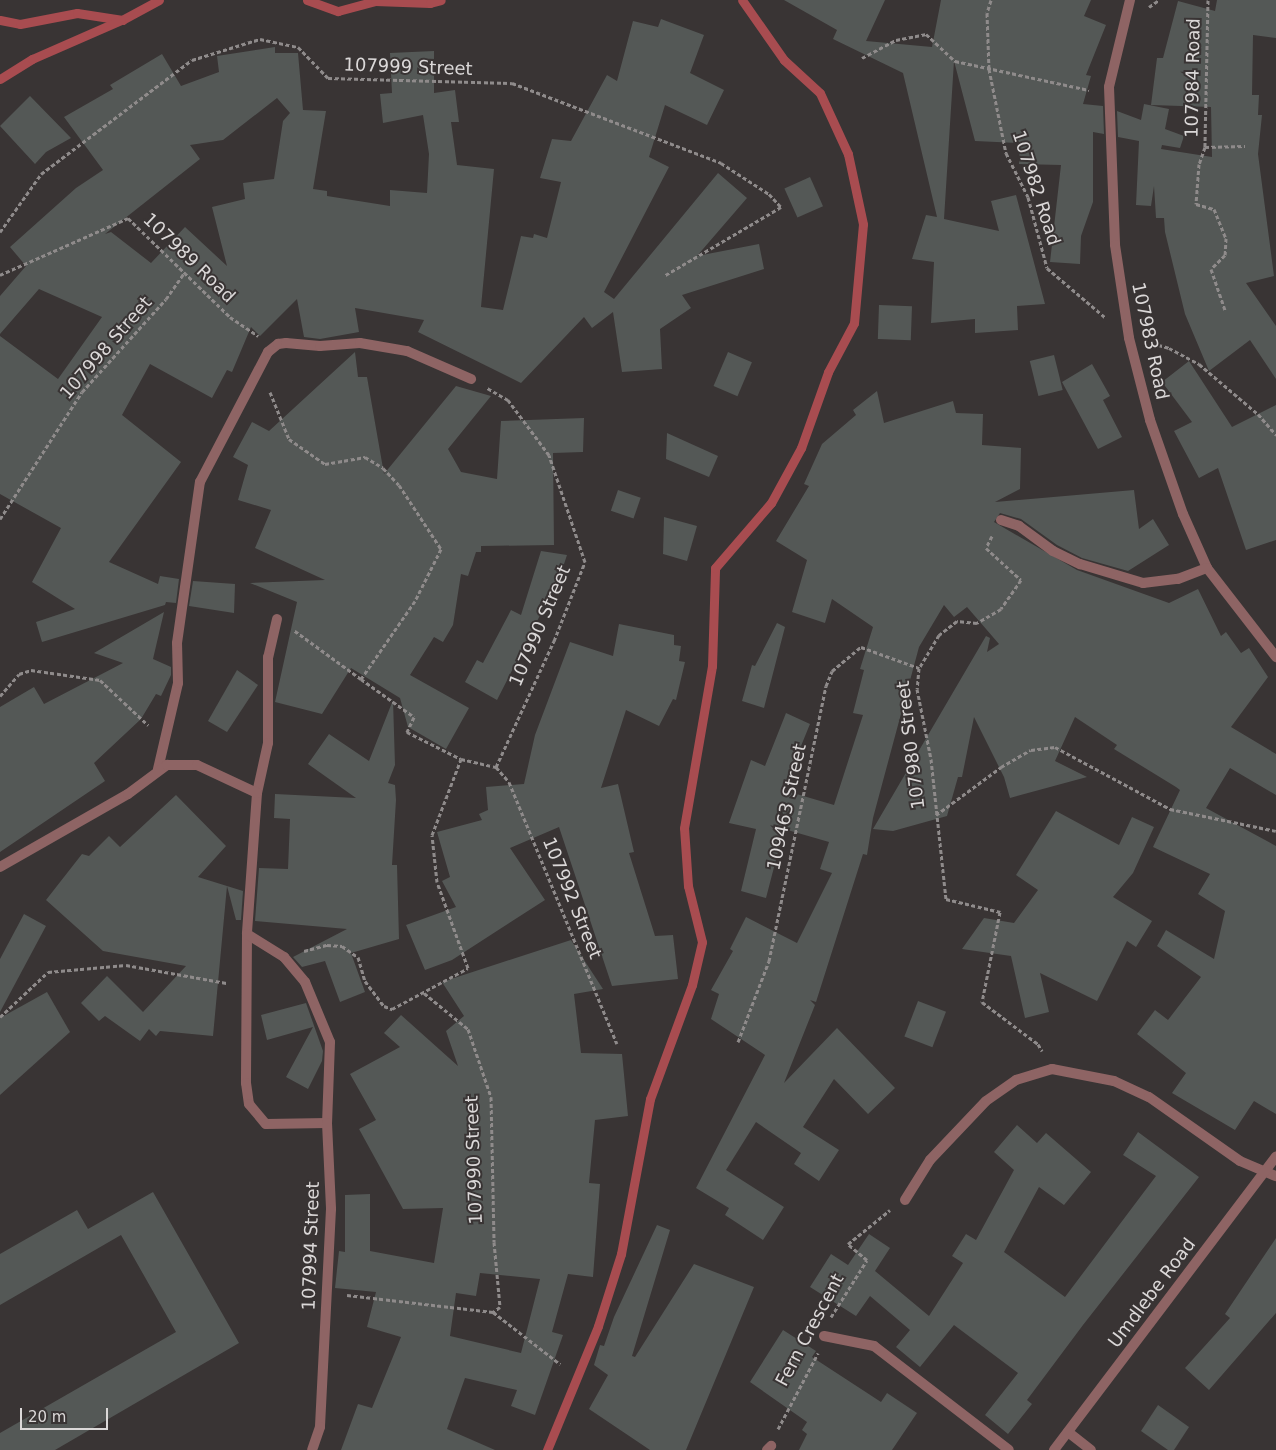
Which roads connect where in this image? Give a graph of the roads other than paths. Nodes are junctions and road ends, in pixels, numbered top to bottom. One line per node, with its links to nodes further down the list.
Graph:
1 (1130, 0): 4 (street, 107983 Road)
2 (471, 379): 7 (street)
3 (1001, 520): 4 (street)
4 (1207, 568): 6 (street, 107983 Road)
5 (277, 619): 8 (street)
6 (1276, 657)
7 (158, 769): 8 (street); 9 (street)
8 (258, 793): 10 (street)
9 (0, 867)
10 (247, 934): 11 (street, 107994 Street); 11 (street)
11 (327, 1123): 18 (street, 107994 Street)
12 (1276, 1156): 13 (street, Umdlebe Road)
13 (1264, 1172): 14 (street); 15 (street); 17 (street, Umdlebe Road)
14 (1276, 1176)
15 (905, 1200)
16 (824, 1336): 19 (street)
17 (1068, 1432): 20 (street, Umdlebe Road); 21 (street)
18 (312, 1450)
19 (1009, 1450)
20 (1054, 1450)
21 (1091, 1450)

